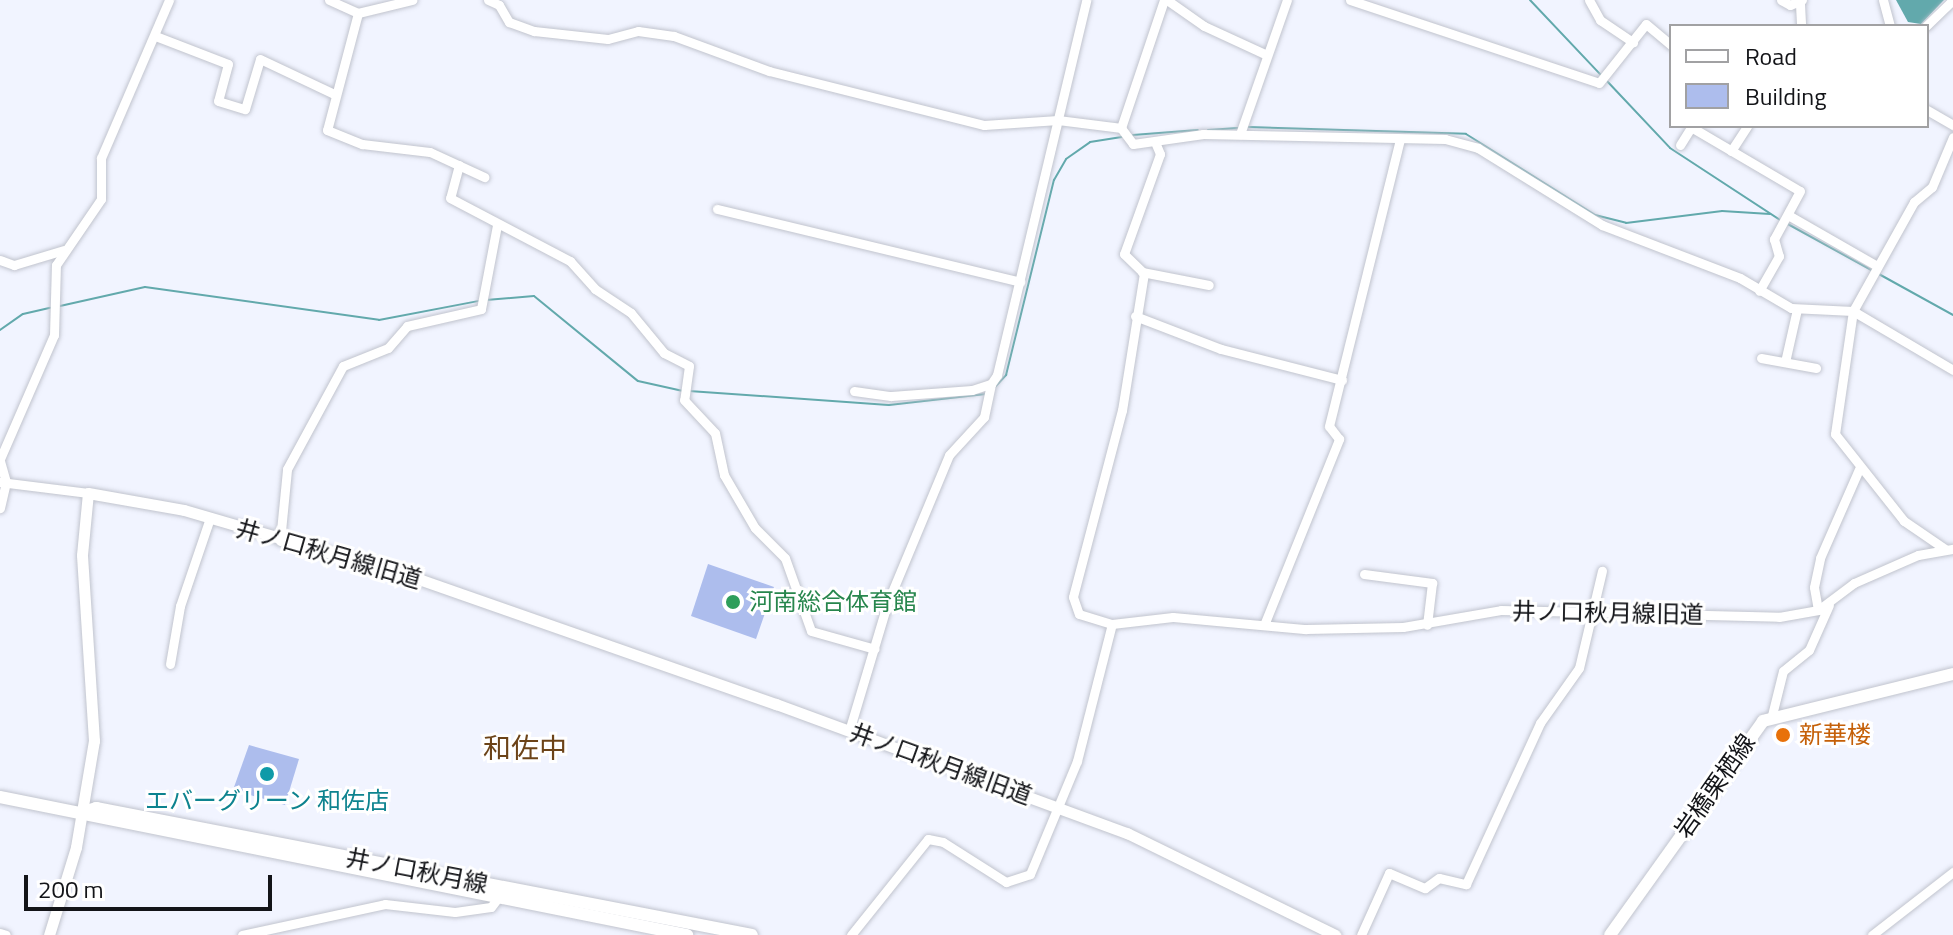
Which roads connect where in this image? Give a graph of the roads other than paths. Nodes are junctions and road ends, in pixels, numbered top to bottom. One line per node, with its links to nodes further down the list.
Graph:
1 (169, 0): 18 (street)
2 (329, 0): 14 (street)
3 (412, 0): 14 (street)
4 (488, 0): 24 (street)
5 (1086, 0): 24 (street)
6 (1166, 0): 21 (street); 29 (street)
7 (1287, 0): 21 (street)
8 (1350, 0): 19 (street)
9 (1589, 0): 19 (street)
10 (1781, 0): 13 (street)
11 (1883, 0): 16 (street)
12 (1953, 0): 17 (street)
13 (1801, 2): 15 (street)
14 (358, 13): 22 (street)
15 (1801, 24)
16 (1894, 24)
17 (1928, 24)
18 (158, 37): 22 (street); 41 (street)
19 (1633, 42): 20 (street)
20 (1669, 43)
21 (1267, 55): 30 (street)
22 (336, 95): 36 (street)
23 (1929, 111): 25 (street)
24 (1058, 120): 29 (street); 45 (street)
25 (1953, 125)
26 (1691, 128): 34 (street)
27 (1694, 128): 35 (street)
28 (1746, 128): 35 (street)
29 (1122, 130): 33 (street)
30 (1240, 134): 32 (street); 33 (street)
31 (1953, 137): 43 (street)
32 (1400, 139): 47 (street); 55 (street)
33 (1155, 142): 44 (street)
34 (1680, 145)
35 (1731, 151): 39 (street)
36 (459, 165): 37 (street); 40 (street)
37 (484, 177)
38 (717, 209): 45 (street)
39 (1788, 215): 43 (street); 47 (street)
40 (497, 225): 64 (street); 74 (street)
41 (64, 250): 42 (street); 58 (street)
42 (0, 260)
43 (1877, 266): 49 (street)
44 (1142, 272): 46 (street); 50 (street)
45 (1020, 282): 56 (street)
46 (1209, 285)
47 (1759, 291): 48 (street)
48 (1797, 309): 49 (street); 52 (street)
49 (1853, 311): 54 (street); 59 (street)
50 (1135, 316): 55 (street); 71 (street)
51 (1761, 358): 52 (street)
52 (1785, 362): 53 (street)
53 (1816, 368)
54 (1953, 370)
55 (1342, 380): 72 (street)
56 (991, 384): 57 (street); 74 (street)
57 (854, 391)
58 (0, 460): 60 (street)
59 (1859, 469): 65 (street); 70 (street)
60 (3, 482): 61 (street, 井ノ口秋月線旧道); 62 (street)
61 (88, 493): 63 (street, 井ノ口秋月線旧道); 81 (street)
62 (0, 508)
63 (210, 518): 64 (street, 井ノ口秋月線旧道); 75 (street)
64 (280, 541): 78 (street, 井ノ口秋月線旧道)
65 (1949, 549): 68 (street, 井ノ口秋月線旧道)
66 (1602, 571): 69 (street)
67 (1364, 574): 73 (street)
68 (1829, 605): 70 (street, 井ノ口秋月線旧道); 77 (street)
69 (1594, 608): 70 (street, 井ノ口秋月線旧道); 73 (street, 井ノ口秋月線旧道); 90 (street)
70 (1818, 610)
71 (1112, 624): 72 (street, 井ノ口秋月線旧道); 80 (street, 井ノ口秋月線旧道)
72 (1264, 625): 73 (street, 井ノ口秋月線旧道)
73 (1427, 625)
74 (875, 649): 78 (street)
75 (170, 664)
76 (1953, 674): 77 (main road, 岩橋栗栖線)
77 (1772, 715): 91 (main road, 岩橋栗栖線)
78 (849, 731): 80 (street, 井ノ口秋月線旧道)
79 (0, 797): 81 (main road, 井ノ口秋月線)
80 (1059, 807): 88 (street); 89 (street)
81 (83, 812): 83 (main road, 井ノ口秋月線); 84 (street)
82 (1953, 872): 92 (street)
83 (500, 893): 85 (street); 86 (main road, 井ノ口秋月線); 87 (main road, 井ノ口秋月線)
84 (49, 935)
85 (242, 935)
86 (687, 935)
87 (752, 935)
88 (851, 935)
89 (1335, 935)
90 (1361, 935)
91 (1610, 935)
92 (1872, 935)

